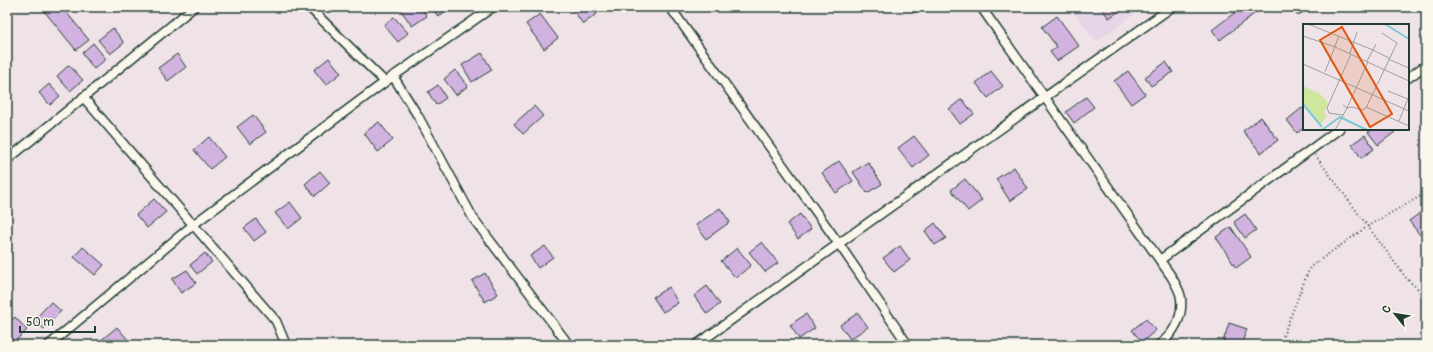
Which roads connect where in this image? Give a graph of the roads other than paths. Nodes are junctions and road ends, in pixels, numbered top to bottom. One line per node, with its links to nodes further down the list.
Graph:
1 (194, 7): 11 (street)
2 (309, 7): 10 (street)
3 (493, 7): 8 (street)
4 (670, 7): 16 (street)
5 (981, 7): 12 (street)
6 (1172, 7): 12 (street)
7 (1426, 65): 9 (street)
8 (393, 76): 10 (street); 20 (street)
9 (1409, 77)
10 (385, 82): 15 (street)
11 (83, 97): 14 (street); 15 (street)
12 (1045, 99): 16 (street); 17 (street)
13 (1338, 130): 17 (street)
14 (7, 160)
15 (194, 224): 18 (street); 19 (street)
16 (839, 244): 21 (street); 22 (street)
17 (1160, 260): 23 (street)
18 (49, 345)
19 (286, 345)
20 (569, 345)
21 (696, 345)
22 (908, 345)
23 (1158, 345)

